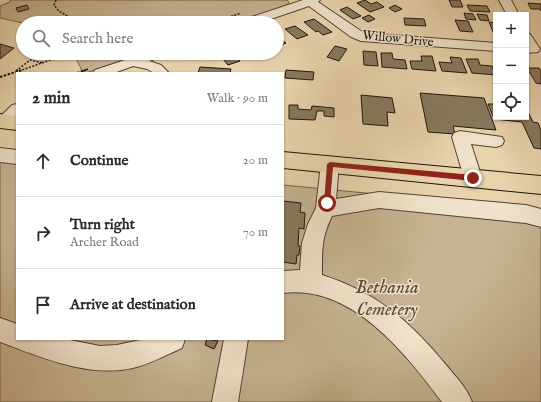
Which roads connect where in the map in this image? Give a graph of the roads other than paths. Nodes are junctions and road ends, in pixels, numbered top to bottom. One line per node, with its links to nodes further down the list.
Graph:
1 (505, 0): 3 (street)
2 (303, 2): 4 (street); 6 (street, Willow Drive)
3 (511, 12)
4 (266, 16)
5 (529, 42): 7 (street)
6 (493, 47)
7 (529, 49)
8 (138, 60): 9 (street)
9 (132, 62): 10 (street); 11 (street)
10 (103, 72)
11 (161, 72)
12 (496, 141): 17 (street)
13 (0, 155): 14 (street)
14 (16, 157)
15 (284, 160): 16 (main road)
16 (330, 164): 17 (main road); 19 (street)
17 (473, 178): 18 (main road)
18 (541, 185)
19 (326, 209): 20 (street); 22 (street)
20 (541, 218)
21 (284, 282): 22 (street)
22 (311, 282): 29 (street)
23 (0, 330): 24 (street)
24 (16, 336)
25 (30, 340): 26 (street)
26 (171, 340)
27 (236, 340): 28 (street)
28 (225, 402)
29 (459, 402)

